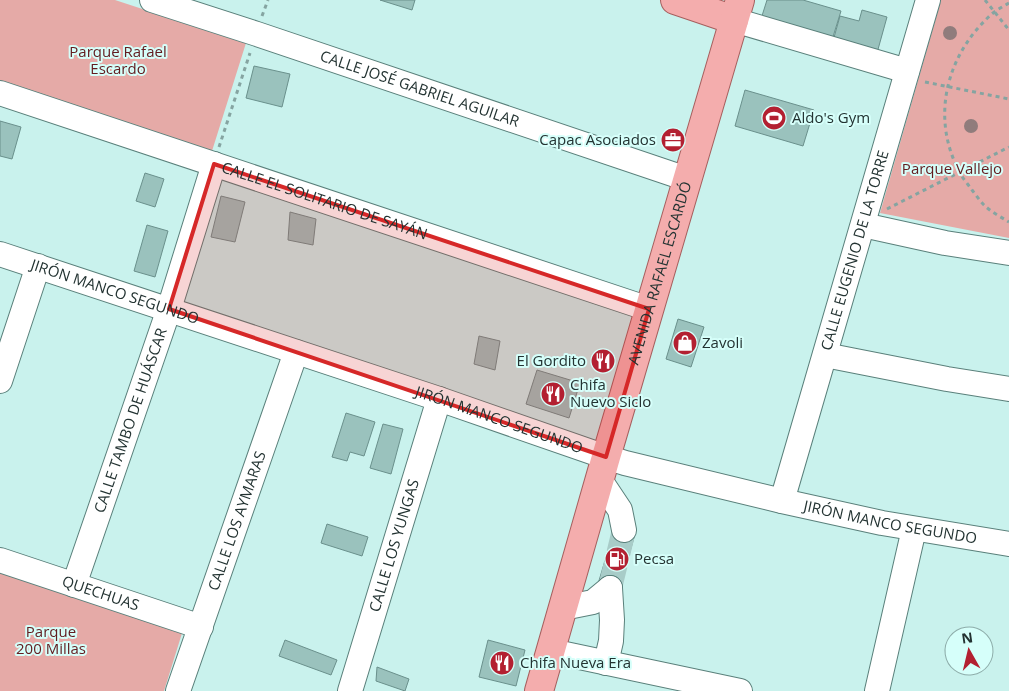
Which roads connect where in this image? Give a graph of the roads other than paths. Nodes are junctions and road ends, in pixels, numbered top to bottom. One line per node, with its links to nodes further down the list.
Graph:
1 (152, 0): 8 (street, CALLE JOSÉ GABRIEL AGUILAR)
2 (675, 0): 4 (main road)
3 (928, 0): 5 (street, CALLE EUGENIO DE LA TORRE)
4 (737, 10): 5 (street); 8 (main road, AVENIDA RAFAEL ESCARDÓ)
5 (913, 76): 9 (street, CALLE EUGENIO DE LA TORRE)
6 (0, 93): 7 (street, CALLE EL SOLITARIO DE SAYÁN)
7 (214, 164): 13 (street, CALLE TAMBO DE HUÁSCAR); 14 (street, CALLE EL SOLITARIO DE SAYÁN)
8 (687, 179): 14 (main road, AVENIDA RAFAEL ESCARDÓ)
9 (871, 219): 10 (street); 16 (street, CALLE EUGENIO DE LA TORRE)
10 (1009, 253)
11 (0, 254): 12 (street, JIRÓN MANCO SEGUNDO)
12 (38, 266): 13 (street, JIRÓN MANCO SEGUNDO); 17 (street)
13 (169, 309): 15 (street, JIRÓN MANCO SEGUNDO); 26 (street, CALLE TAMBO DE HUÁSCAR)
14 (649, 309): 20 (main road, AVENIDA RAFAEL ESCARDÓ)
15 (296, 352): 19 (street, JIRÓN MANCO SEGUNDO); 28 (street, CALLE LOS AYMARAS)
16 (825, 355): 18 (street); 21 (street, CALLE EUGENIO DE LA TORRE)
17 (0, 381)
18 (1009, 388)
19 (439, 399): 20 (street, JIRÓN MANCO SEGUNDO); 32 (street, CALLE LOS YUNGAS)
20 (603, 468): 21 (street, JIRÓN MANCO SEGUNDO); 23 (street); 27 (main road, AVENIDA RAFAEL ESCARDÓ)
21 (782, 501): 22 (street, JIRÓN MANCO SEGUNDO)
22 (914, 529): 24 (street, JIRÓN MANCO SEGUNDO); 35 (street)
23 (624, 530)
24 (1009, 544)
25 (0, 560): 26 (street, QUECHUAS)
26 (74, 585): 28 (street, QUECHUAS)
27 (564, 608): 29 (main road, AVENIDA RAFAEL ESCARDÓ); 30 (street)
28 (201, 627): 31 (street, CALLE LOS AYMARAS)
29 (551, 651): 30 (street); 33 (main road, AVENIDA RAFAEL ESCARDÓ)
30 (606, 663): 34 (street)
31 (178, 691)
32 (350, 691)
33 (539, 691)
34 (740, 691)
35 (877, 691)

